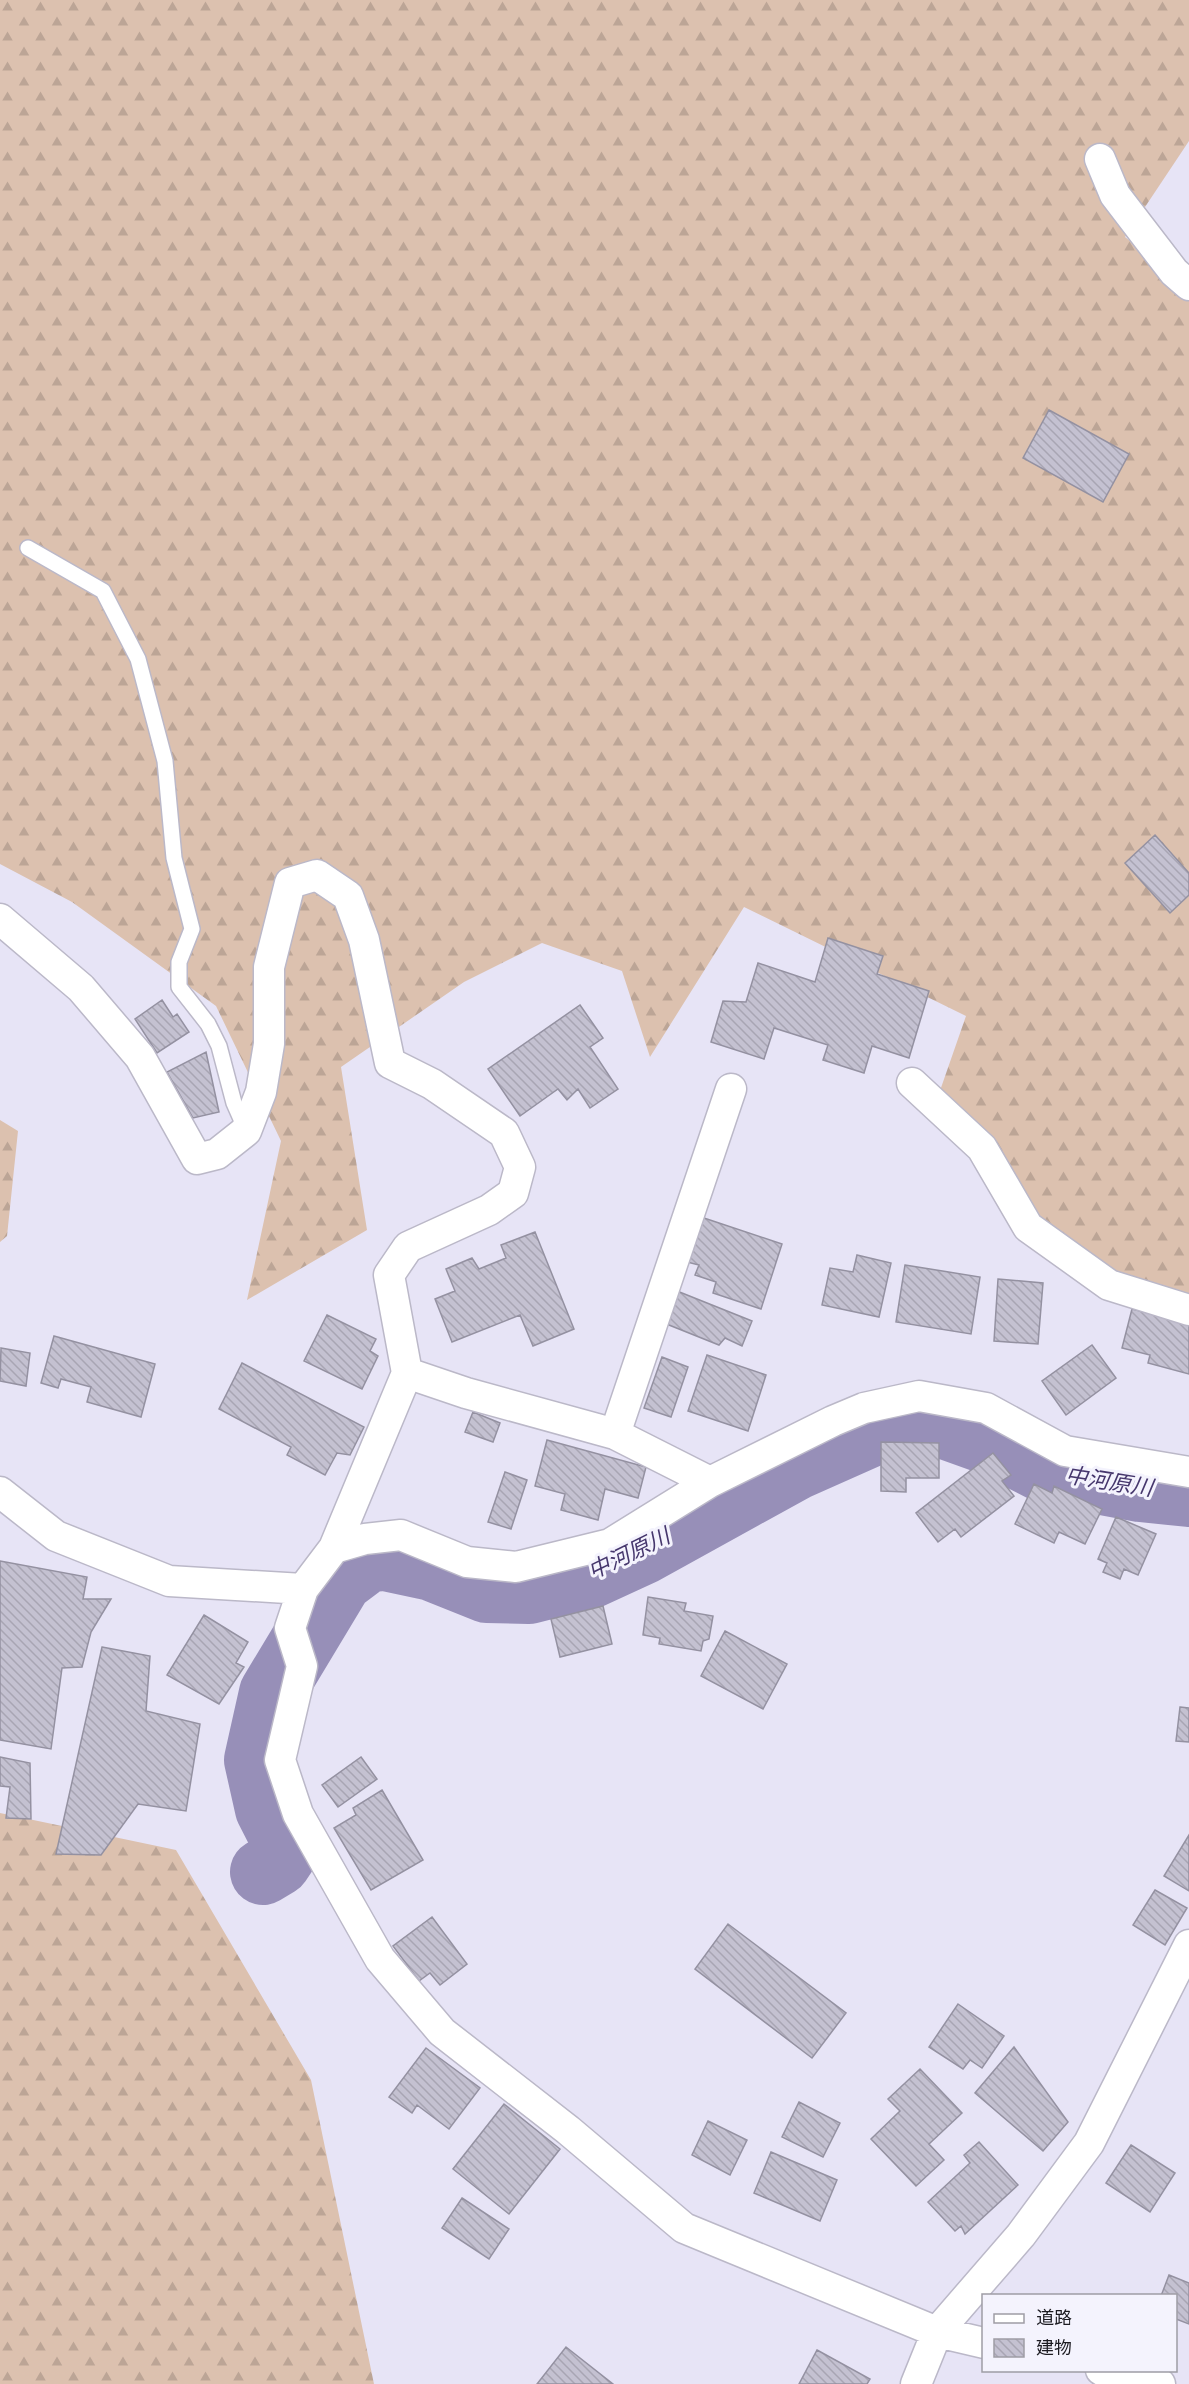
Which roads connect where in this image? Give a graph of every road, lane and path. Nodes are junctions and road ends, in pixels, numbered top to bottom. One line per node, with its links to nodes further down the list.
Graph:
1 (1100, 159): 2 (street)
2 (1189, 285)
3 (28, 548): 7 (lane)
4 (0, 920): 7 (street)
5 (912, 1083): 8 (street)
6 (731, 1089): 10 (street)
7 (246, 1131): 9 (street)
8 (1189, 1310)
9 (406, 1373): 10 (street); 14 (street)
10 (615, 1434): 12 (street)
11 (1189, 1472): 12 (street)
12 (710, 1482): 14 (street)
13 (0, 1492): 15 (street)
14 (334, 1548): 15 (street)
15 (303, 1589): 17 (street)
16 (1189, 1945): 17 (street)
17 (937, 2332): 18 (street); 20 (street)
18 (982, 2343)
19 (1109, 2372): 21 (street)
20 (916, 2384)
21 (1160, 2384)

